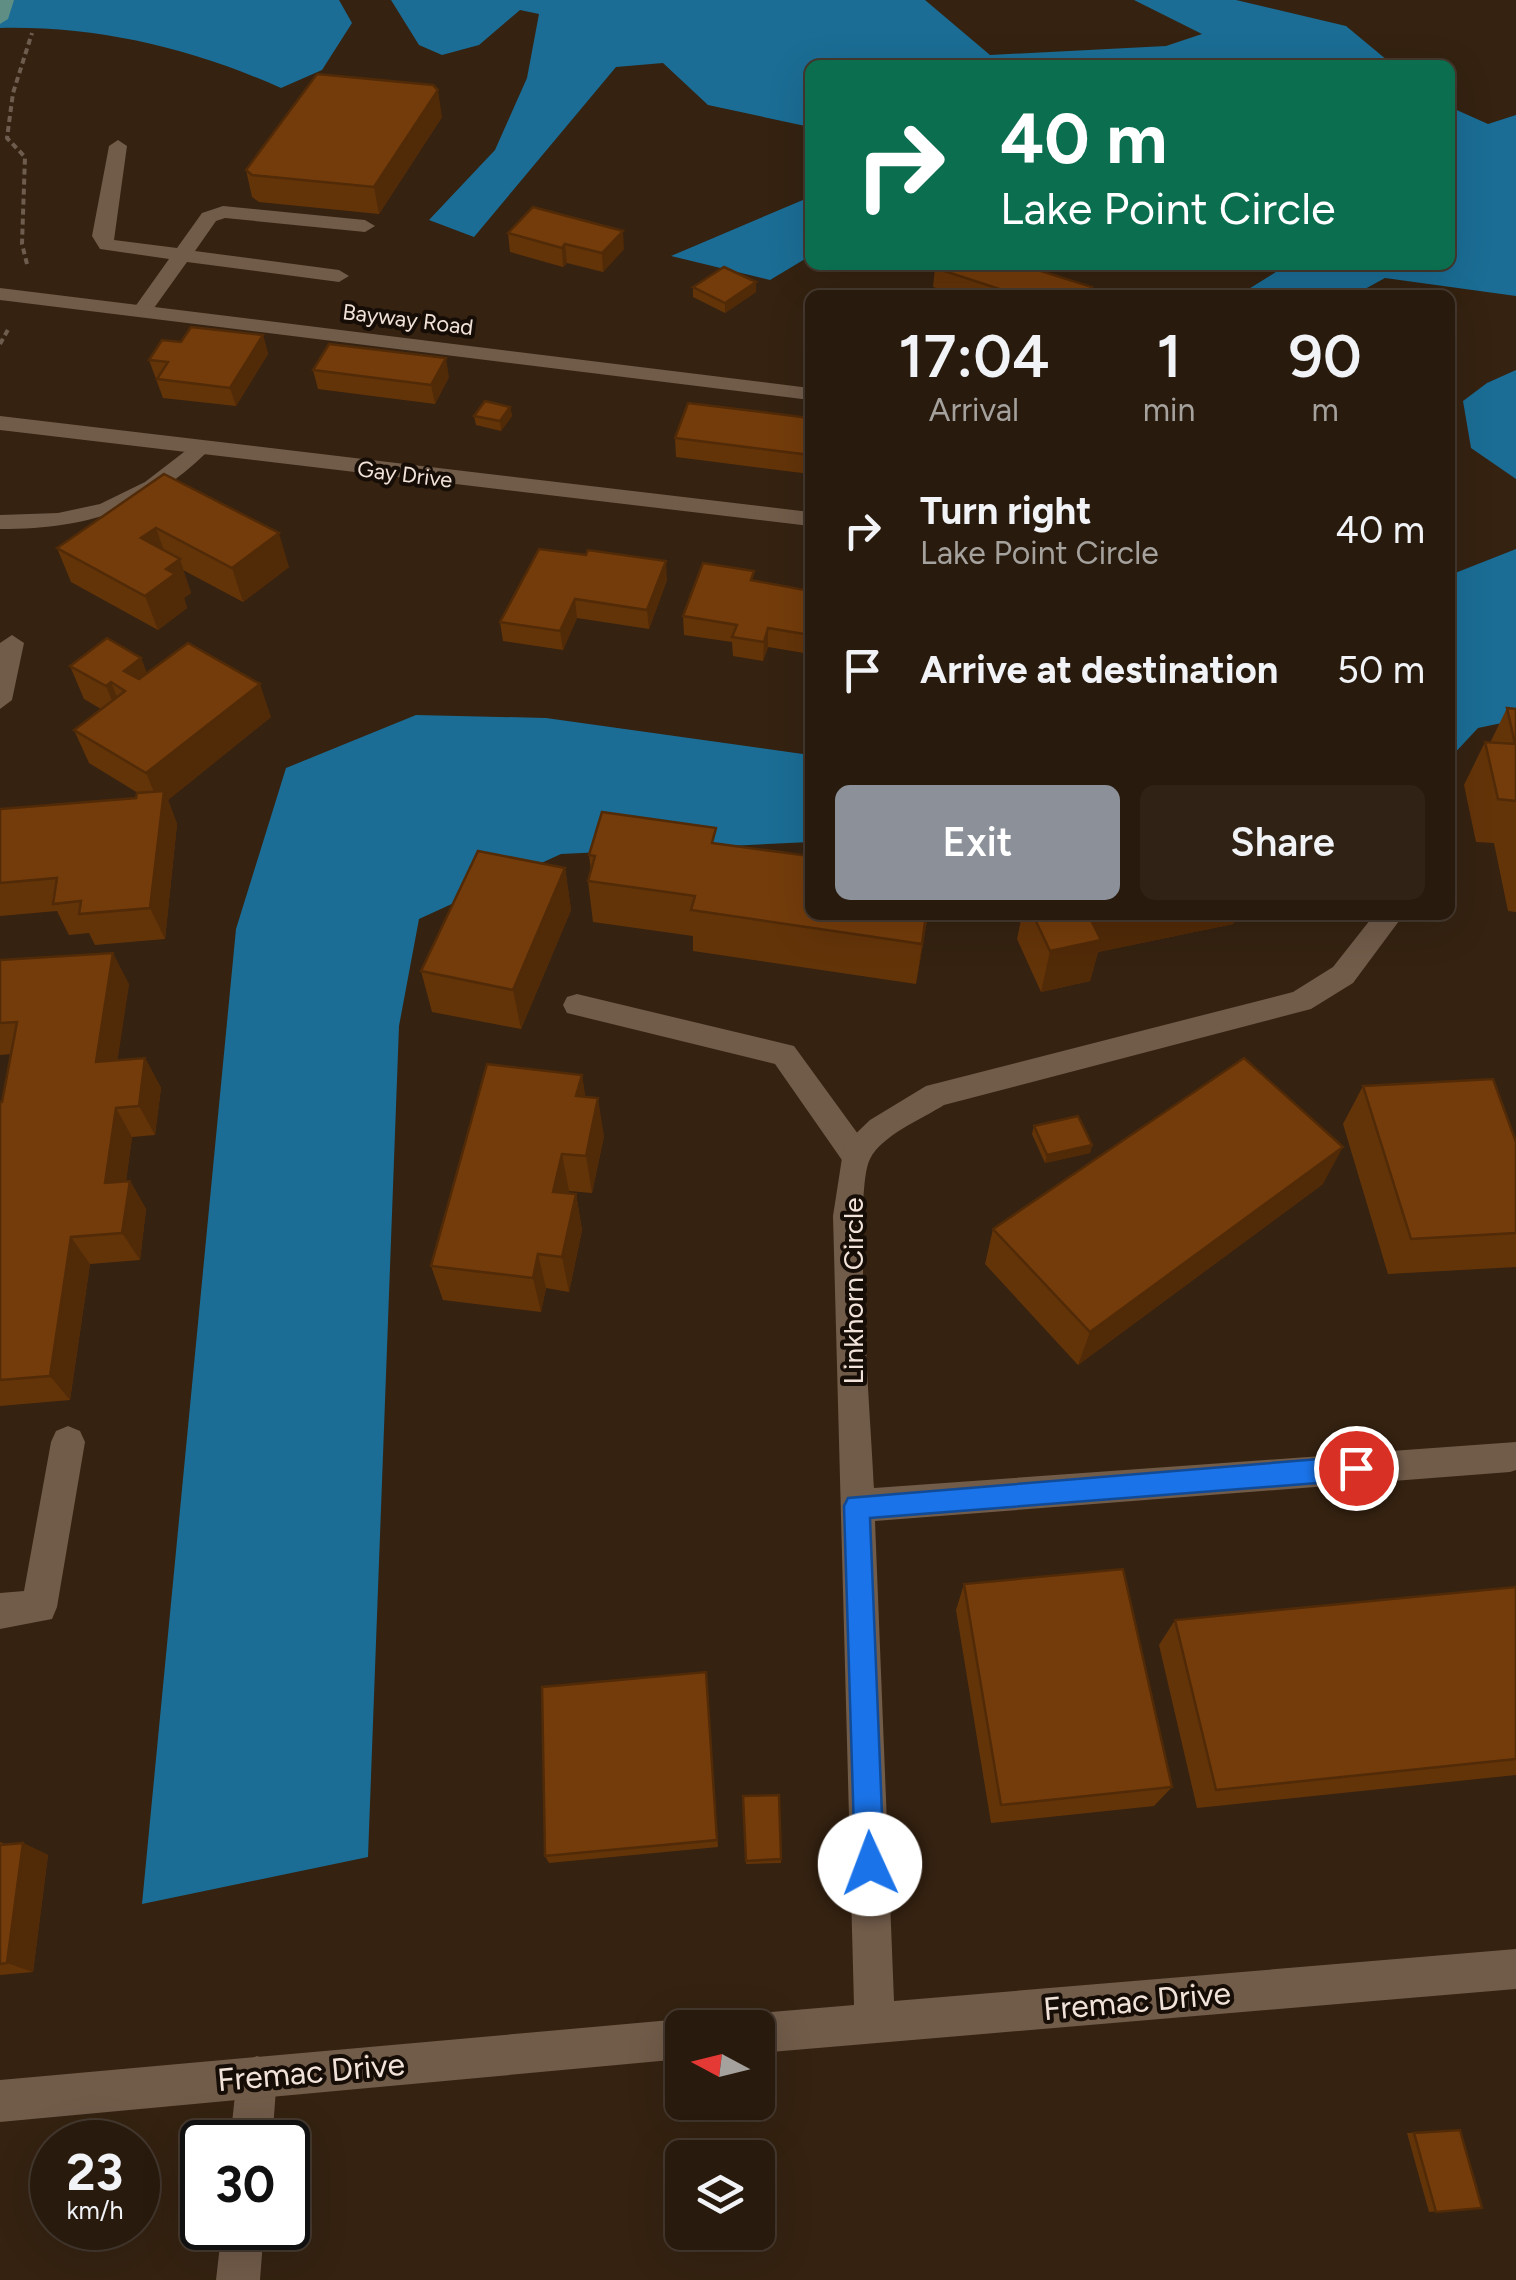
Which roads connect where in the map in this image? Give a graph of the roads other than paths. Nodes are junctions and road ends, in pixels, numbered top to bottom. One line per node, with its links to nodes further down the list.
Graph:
1 (6, 0): 2 (main road)
2 (0, 19)
3 (118, 146): 5 (street)
4 (365, 226): 5 (street)
5 (180, 258): 6 (street); 8 (street)
6 (339, 276)
7 (10, 295): 8 (street, Bayway Road)
8 (142, 311): 9 (street, Bayway Road)
9 (805, 393)
10 (0, 423): 11 (street, Gay Drive)
11 (197, 449): 12 (street, Gay Drive); 13 (street)
12 (805, 518)
13 (0, 522)
14 (12, 643): 15 (street)
15 (0, 700)
16 (1385, 921): 18 (street)
17 (577, 1005): 18 (street)
18 (855, 1154): 21 (street, Linkhorn Circle)
19 (68, 1442): 22 (street)
20 (1510, 1456): 21 (street)
21 (857, 1506): 24 (street, Linkhorn Circle)
22 (0, 1611)
23 (1516, 1969): 24 (street, Fremac Drive)
24 (875, 2023): 25 (street, Fremac Drive)
25 (775, 2032)
26 (665, 2041): 27 (street, Fremac Drive)
27 (256, 2076): 28 (street, Fremac Drive); 29 (street)
28 (0, 2101)
29 (253, 2120)
30 (241, 2250): 31 (street)
31 (238, 2280)

